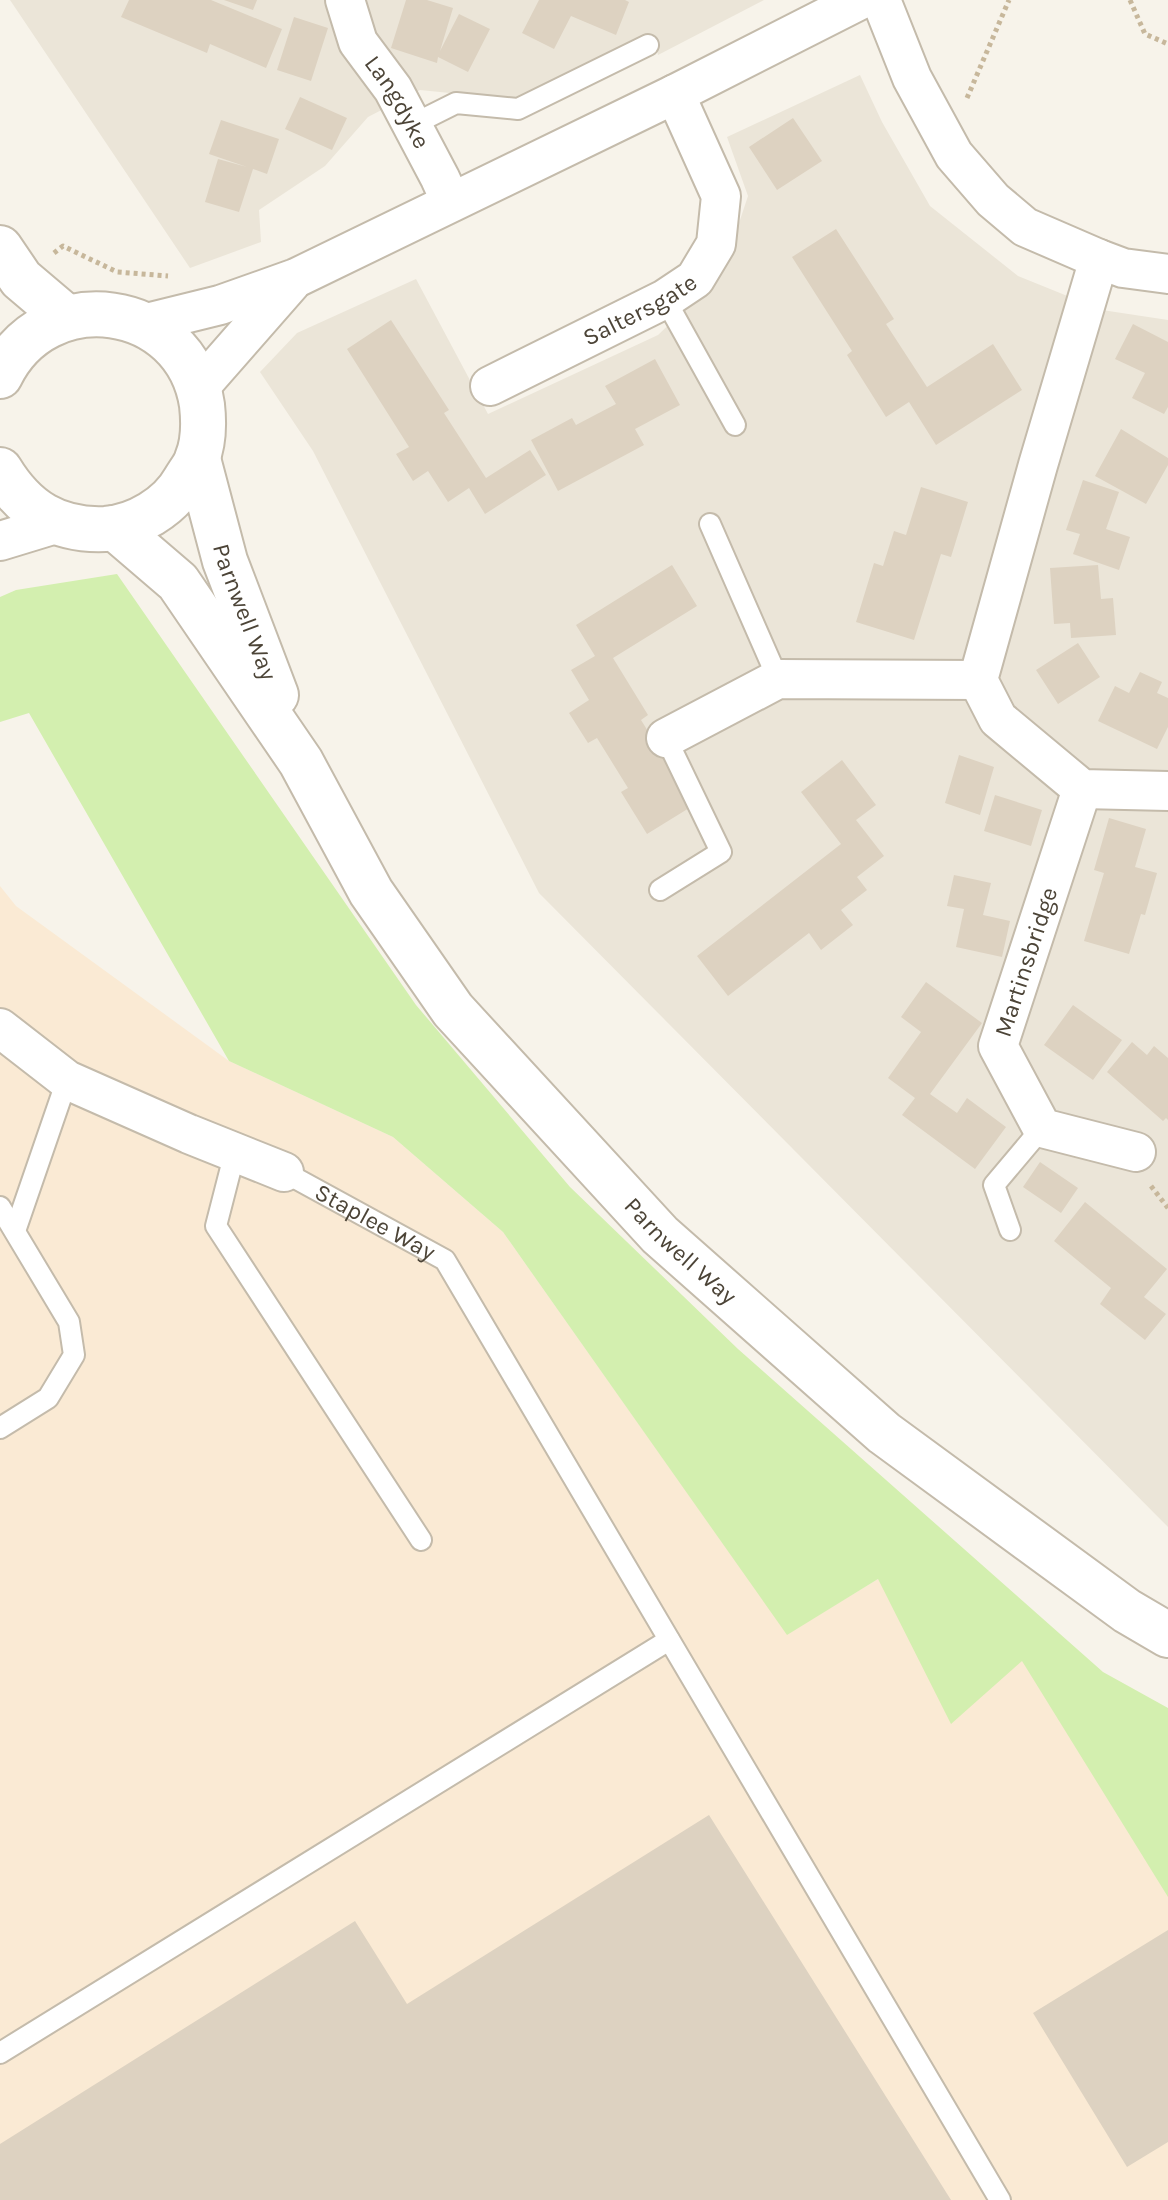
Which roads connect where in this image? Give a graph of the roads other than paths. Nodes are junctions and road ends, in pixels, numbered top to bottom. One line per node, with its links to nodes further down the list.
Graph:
1 (345, 0): 6 (street, Langdyke)
2 (860, 0): 5 (street)
3 (881, 0): 9 (street)
4 (648, 45): 6 (lane)
5 (675, 94): 7 (street); 12 (street, Saltersgate)
6 (412, 125): 7 (street, Langdyke)
7 (451, 202): 11 (street)
8 (0, 248): 13 (street)
9 (1099, 259): 10 (street); 26 (street)
10 (1168, 274)
11 (296, 278): 14 (street); 17 (street)
12 (665, 299): 16 (street, Saltersgate); 18 (lane)
13 (67, 318): 14 (street); 15 (street)
14 (143, 324): 17 (street)
15 (0, 376)
16 (490, 386)
17 (199, 388): 19 (street)
18 (735, 425)
19 (198, 459): 23 (street); 28 (street, Parnwell Way)
20 (0, 470): 21 (street)
21 (59, 523): 23 (street); 24 (street)
22 (710, 524): 25 (lane)
23 (115, 528): 28 (street, Parnwell Way)
24 (0, 541)
25 (778, 679): 26 (street); 27 (street)
26 (978, 680): 29 (street)
27 (666, 738): 31 (lane)
28 (301, 762): 43 (street, Parnwell Way)
29 (1082, 789): 30 (street); 34 (street, Martinsbridge)
30 (1168, 791)
31 (660, 890)
32 (0, 1028): 33 (street, Staplee Way)
33 (67, 1080): 35 (street, Staplee Way); 40 (lane)
34 (1042, 1128): 36 (street); 39 (lane)
35 (235, 1152): 37 (street, Staplee Way); 42 (lane)
36 (1136, 1152)
37 (284, 1172): 44 (lane, Staplee Way)
38 (0, 1207): 40 (lane)
39 (1010, 1230)
40 (15, 1231): 41 (lane)
41 (0, 1428)
42 (421, 1540)
43 (1168, 1635)
44 (669, 1640): 45 (lane); 46 (lane, Staplee Way)
45 (0, 2053)
46 (1000, 2200)

